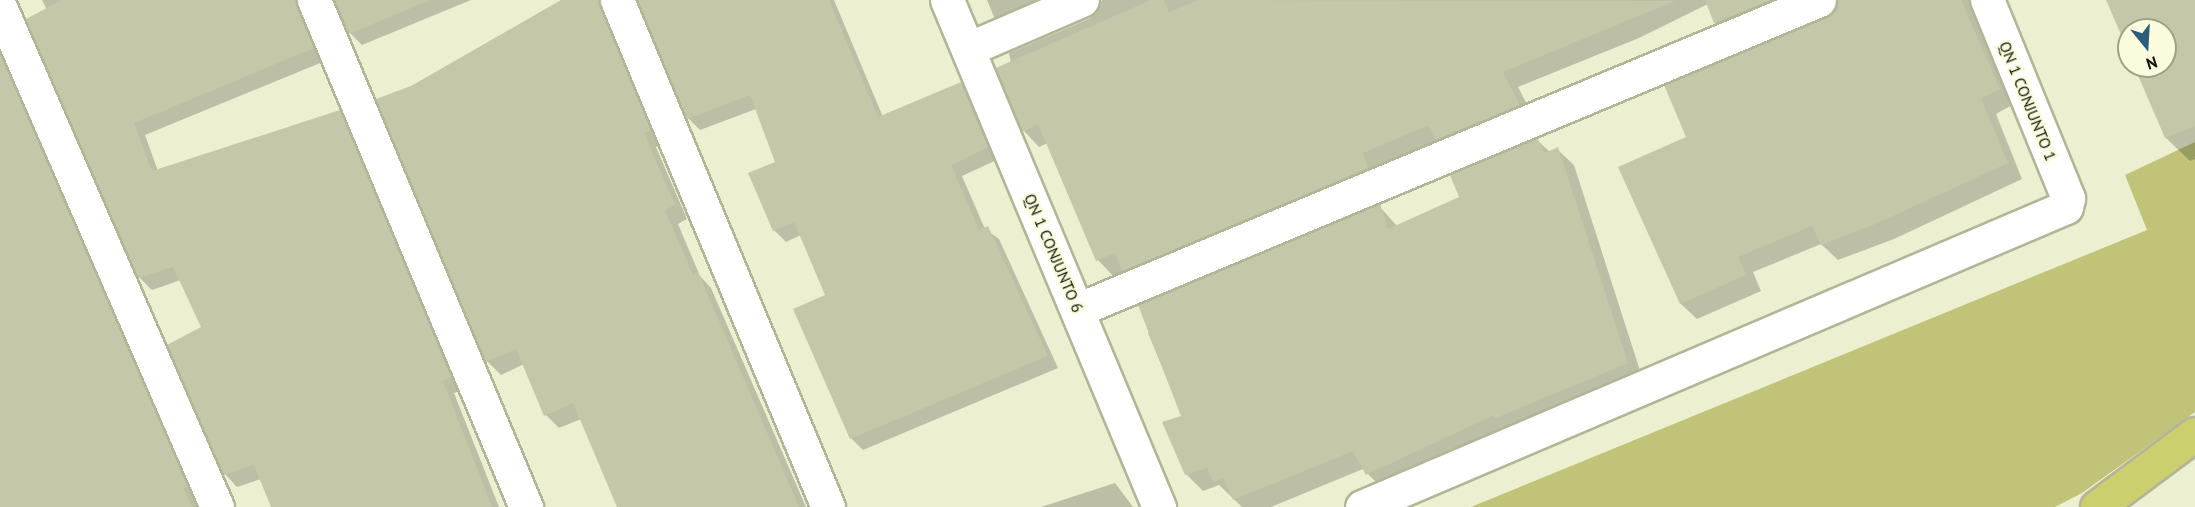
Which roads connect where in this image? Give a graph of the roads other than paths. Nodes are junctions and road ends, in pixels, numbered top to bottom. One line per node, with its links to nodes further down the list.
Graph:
1 (314, 0): 12 (street)
2 (617, 0): 13 (street)
3 (947, 0): 8 (street, QN 1 CONJUNTO 6)
4 (1082, 0): 8 (street)
5 (1819, 0): 9 (street)
6 (1987, 0): 15 (street, QN 1 CONJUNTO 1)
7 (0, 7): 11 (street)
8 (968, 49): 9 (street, QN 1 CONJUNTO 6)
9 (1077, 310): 14 (street, QN 1 CONJUNTO 6)
10 (2195, 434): 16 (highway)
11 (218, 507)
12 (526, 507)
13 (828, 507)
14 (1158, 507)
15 (1362, 507)
16 (2097, 507)

